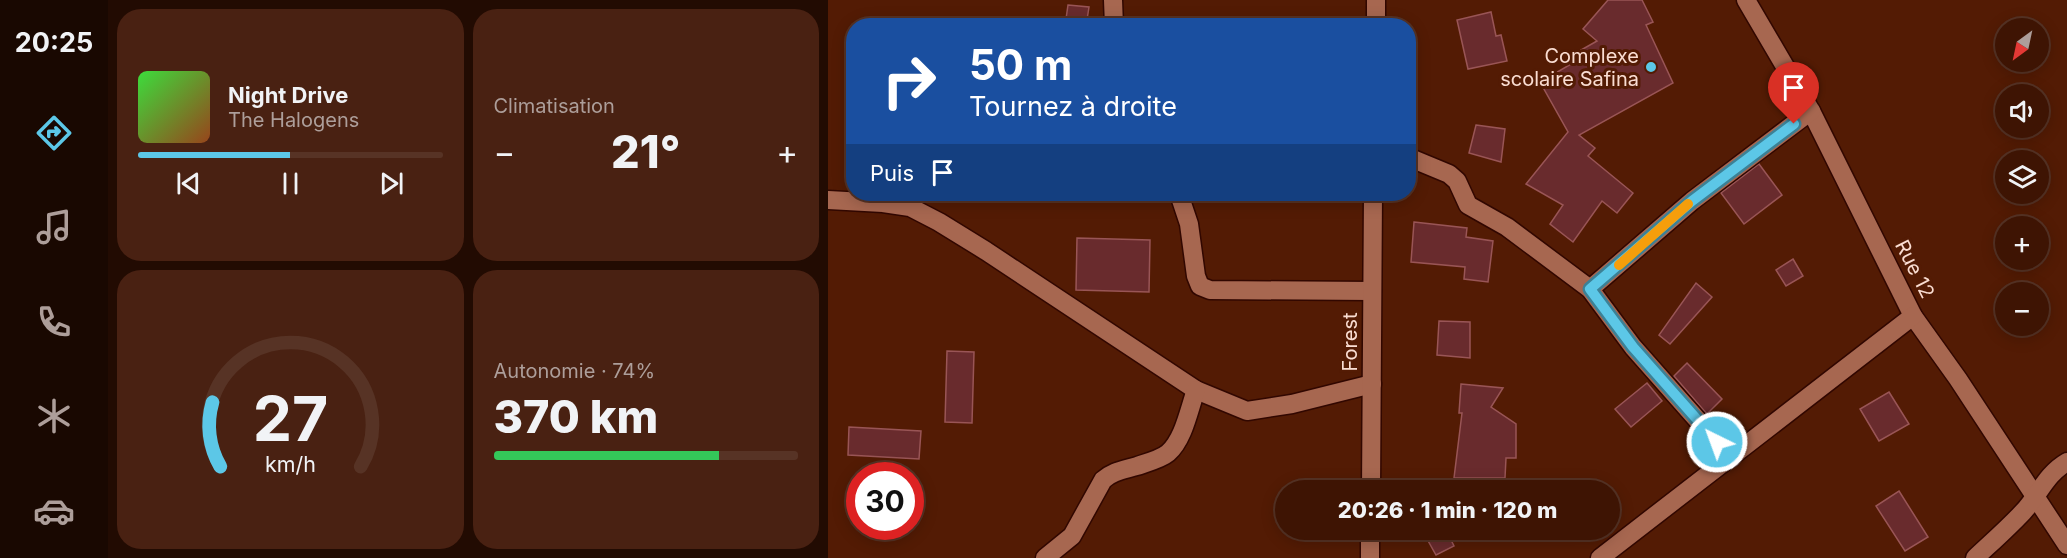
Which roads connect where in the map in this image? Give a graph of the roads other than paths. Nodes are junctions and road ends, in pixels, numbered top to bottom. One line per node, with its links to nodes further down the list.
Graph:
1 (1113, 0): 4 (street)
2 (1376, 0): 5 (street)
3 (1746, 0): 6 (street, Rue 12)
4 (1114, 18)
5 (1376, 18)
6 (1811, 111): 13 (street); 15 (street, Rue 12)
7 (1416, 160): 13 (street)
8 (828, 200): 9 (street)
9 (846, 201)
10 (847, 201): 17 (street)
11 (1181, 201): 14 (street)
12 (1373, 201): 14 (street, Forest)
13 (1590, 289): 18 (street)
14 (1372, 291): 16 (street, Forest)
15 (1913, 316): 18 (street); 21 (street, Rue 12)
16 (1372, 384): 17 (street); 20 (street, Forest)
17 (1196, 390): 24 (street)
18 (1731, 458): 26 (street)
19 (2067, 462): 21 (street)
20 (1371, 480)
21 (2034, 498): 23 (street, Rue 12); 27 (street)
22 (1370, 540): 25 (street)
23 (2067, 546)
24 (1045, 558)
25 (1370, 558)
26 (1600, 558)
27 (1975, 558)

